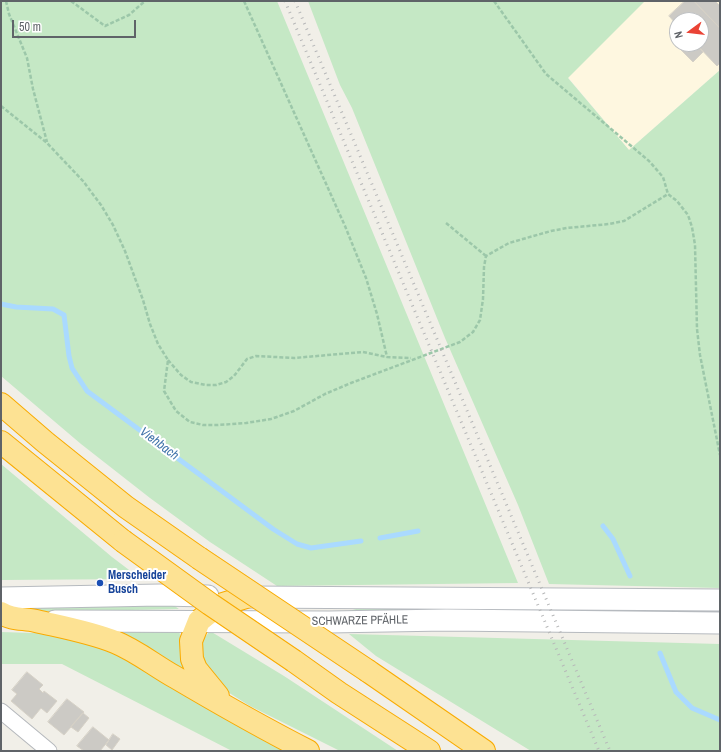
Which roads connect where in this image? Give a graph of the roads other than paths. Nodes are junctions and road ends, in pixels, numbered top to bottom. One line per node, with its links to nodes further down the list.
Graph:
1 (1, 404): 16 (highway, bridge)
2 (1, 442): 15 (highway, bridge)
3 (246, 597): 4 (main road, SCHWARZE PFÄHLE); 5 (main road, SCHWARZE PFÄHLE); 8 (highway)
4 (1, 598)
5 (720, 600)
6 (1, 613): 7 (highway)
7 (35, 621): 8 (main road, SCHWARZE PFÄHLE); 9 (main road, SCHWARZE PFÄHLE); 11 (highway)
8 (199, 621): 10 (main road, SCHWARZE PFÄHLE); 11 (highway)
9 (1, 623)
10 (720, 623)
11 (229, 709): 14 (highway)
12 (1, 711): 13 (street)
13 (49, 751)
14 (308, 751)
15 (429, 751)
16 (484, 751)

